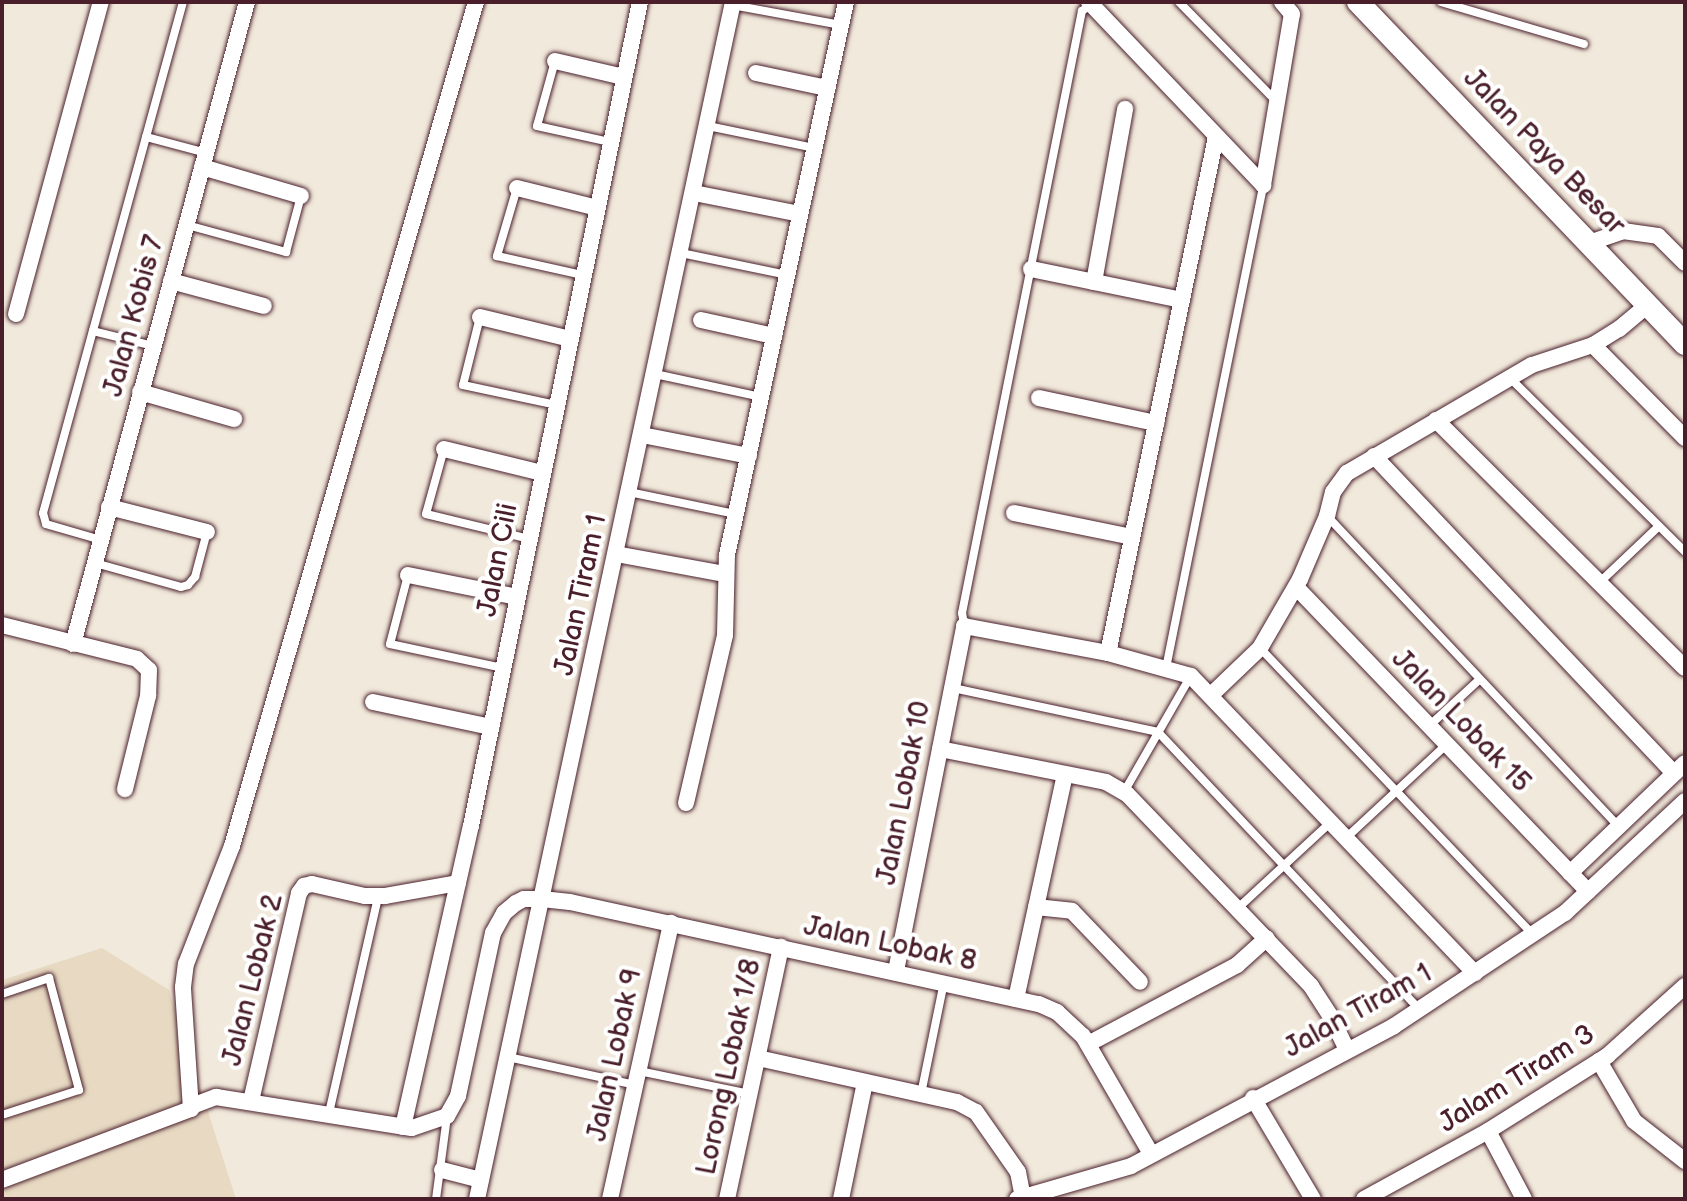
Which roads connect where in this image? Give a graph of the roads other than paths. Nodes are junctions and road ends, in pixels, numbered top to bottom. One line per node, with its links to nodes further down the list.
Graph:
1 (101, 2): 45 (street)
2 (183, 2): 22 (lane)
3 (247, 2): 26 (street, Jalan Kobis 7)
4 (476, 2): 146 (street)
5 (640, 2): 17 (street, Jalan Cili)
6 (846, 2): 13 (street)
7 (1179, 2): 19 (lane)
8 (1282, 2): 19 (street)
9 (1358, 2): 34 (street, Jalan Paya Besar)
10 (1441, 2): 14 (lane)
11 (733, 3): 13 (lane); 21 (street, Jalan Tiram 1)
12 (1089, 4): 23 (street); 37 (lane)
13 (841, 25): 18 (street)
14 (1584, 44)
15 (555, 61): 17 (street); 24 (lane)
16 (756, 73): 18 (street)
17 (624, 77): 24 (street, Jalan Cili)
18 (827, 88): 25 (street)
19 (1277, 102): 27 (street)
20 (1125, 109): 41 (street)
21 (708, 126): 25 (lane); 29 (street, Jalan Tiram 1)
22 (146, 137): 26 (lane); 48 (lane)
23 (1216, 137): 27 (street); 42 (street)
24 (610, 142): 31 (street, Jalan Cili)
25 (814, 148): 32 (street)
26 (204, 160): 30 (street); 33 (street, Jalan Kobis 7)
27 (1263, 185): 93 (lane)
28 (517, 188): 31 (street); 38 (lane)
29 (694, 193): 32 (street); 35 (street, Jalan Tiram 1)
30 (301, 196): 33 (lane)
31 (597, 208): 38 (street, Jalan Cili)
32 (800, 214): 39 (street)
33 (186, 225): 40 (street, Jalan Kobis 7)
34 (1589, 243): 36 (street); 43 (street, Jalan Paya Besar)
35 (681, 253): 39 (lane); 54 (street, Jalan Tiram 1)
36 (1685, 263)
37 (1031, 269): 41 (street); 88 (lane)
38 (583, 275): 50 (street, Jalan Cili)
39 (787, 275): 49 (street)
40 (171, 281): 44 (street); 53 (street, Jalan Kobis 7)
41 (1094, 282): 42 (street)
42 (1182, 300): 62 (street)
43 (1648, 305): 51 (street, Jalan Paya Besar); 52 (street)
44 (264, 306)
45 (16, 314)
46 (480, 317): 50 (street); 59 (lane)
47 (701, 320): 49 (street)
48 (93, 331): 53 (lane); 78 (lane)
49 (774, 336): 57 (street)
50 (570, 339): 59 (street, Jalan Cili)
51 (1685, 344)
52 (1593, 345): 55 (street); 64 (street)
53 (153, 346): 56 (street, Jalan Kobis 7)
54 (655, 374): 57 (lane); 63 (street, Jalan Tiram 1)
55 (1510, 378): 61 (street); 74 (lane)
56 (140, 392): 60 (street); 70 (street, Jalan Kobis 7)
57 (761, 397): 66 (street)
58 (1039, 398): 62 (street)
59 (556, 405): 68 (street, Jalan Cili)
60 (234, 419)
61 (1436, 420): 67 (street); 84 (street)
62 (1156, 423): 76 (street)
63 (642, 435): 66 (street); 69 (street, Jalan Tiram 1)
64 (1685, 438)
65 (444, 449): 68 (street); 77 (lane)
66 (749, 456): 72 (street)
67 (1374, 456): 73 (street); 105 (street)
68 (542, 473): 77 (street, Jalan Cili)
69 (629, 492): 72 (lane); 80 (street, Jalan Tiram 1)
70 (109, 507): 75 (street); 78 (street, Jalan Kobis 7)
71 (1014, 513): 76 (street)
72 (736, 514): 82 (street)
73 (1327, 516): 85 (street); 96 (lane)
74 (1659, 526): 79 (lane); 84 (lane)
75 (207, 532): 81 (lane)
76 (1132, 537): 91 (street)
77 (529, 539): 86 (street, Jalan Cili)
78 (101, 540): 81 (street, Jalan Kobis 7)
79 (1685, 552)
80 (616, 554): 82 (street); 120 (street, Jalan Tiram 1)
81 (94, 563): 89 (street, Jalan Kobis 7)
82 (725, 574): 111 (street)
83 (408, 575): 86 (street); 92 (lane)
84 (1599, 583): 94 (street)
85 (1296, 587): 90 (street); 100 (street, Jalan Lobak 15)
86 (517, 597): 92 (street, Jalan Cili)
87 (2, 625): 89 (street)
88 (964, 626): 91 (street); 97 (street, Jalan Lobak 10)
89 (73, 644): 107 (street)
90 (1260, 648): 98 (street); 109 (lane)
91 (1108, 653): 93 (street)
92 (503, 668): 101 (street, Jalan Cili)
93 (1166, 668): 95 (street)
94 (1685, 668)
95 (1191, 676): 98 (street); 102 (lane)
96 (1480, 679): 100 (lane); 113 (lane)
97 (952, 688): 102 (lane); 104 (street, Jalan Lobak 10)
98 (1211, 695): 112 (street)
99 (373, 702): 101 (street)
100 (1429, 726): 103 (street, Jalan Lobak 15)
101 (491, 727): 117 (street, Jalan Cili)
102 (1158, 732): 108 (lane); 115 (lane)
103 (1447, 744): 109 (lane); 116 (street, Jalan Lobak 15)
104 (940, 749): 106 (street); 127 (street, Jalan Lobak 10)
105 (1680, 768): 113 (street)
106 (1065, 774): 108 (street); 121 (street)
107 (125, 789)
108 (1124, 792): 122 (street)
109 (1395, 792): 114 (lane); 124 (lane)
110 (1685, 801): 118 (street, Jalan Tiram 1)
111 (686, 803)
112 (1331, 821): 114 (street); 115 (lane)
113 (1618, 826): 116 (street)
114 (1347, 837): 128 (street)
115 (1284, 865): 122 (lane); 134 (lane)
116 (1570, 873): 118 (street, Jalan Lobak 15)
117 (458, 883): 119 (street, Jalan Lobak 2); 150 (street, Jalan Cili)
118 (1588, 892): 124 (street, Jalan Tiram 1)
119 (378, 896): 145 (street, Jalan Lobak 2); 147 (lane)
120 (542, 899): 123 (street, Jalan Lobak 8); 137 (street, Jalan Tiram 1); 149 (street)
121 (1036, 907): 130 (street); 133 (street)
122 (1238, 908): 125 (street)
123 (671, 923): 126 (street, Jalan Lobak 8); 140 (street, Jalan Lobak 9)
124 (1534, 936): 128 (street, Jalan Tiram 1)
125 (1267, 938): 135 (street); 136 (street)
126 (781, 947): 127 (street, Jalan Lobak 8); 138 (street, Lorong Lobak 1/8)
127 (896, 971): 129 (street, Jalan Lobak 8)
128 (1475, 973): 134 (street, Jalan Tiram 1)
129 (944, 981): 133 (street, Jalan Lobak 8); 143 (lane)
130 (1140, 982)
131 (1685, 986): 139 (street, Jalam Tiram 3)
132 (2, 994): 148 (lane)
133 (1016, 999): 135 (street, Jalan Lobak 8)
134 (1419, 1009): 136 (street, Jalan Tiram 1)
135 (1088, 1044): 152 (street, Jalan Lobak 8)
136 (1347, 1050): 144 (street, Jalan Tiram 1)
137 (508, 1057): 140 (lane); 156 (street, Jalan Tiram 1)
138 (758, 1058): 141 (street); 142 (street, Lorong Lobak 1/8)
139 (1599, 1061): 151 (street, Jalam Tiram 3); 153 (street)
140 (637, 1078): 142 (lane); 161 (street, Jalan Lobak 9)
141 (865, 1082): 143 (street); 163 (street)
142 (750, 1094): 162 (street, Lorong Lobak 1/8)
143 (921, 1094): 158 (street)
144 (1253, 1098): 152 (street, Jalan Tiram 1); 164 (street)
145 (251, 1101): 146 (street); 147 (street)
146 (191, 1108): 155 (street)
147 (329, 1113): 150 (street)
148 (2, 1115)
149 (447, 1116): 150 (street); 154 (lane)
150 (403, 1127)
151 (1488, 1131): 157 (street, Jalam Tiram 3); 165 (street)
152 (1151, 1154): 158 (street, Jalan Tiram 1)
153 (1685, 1161)
154 (442, 1170): 156 (street); 159 (lane)
155 (2, 1180)
156 (481, 1180): 160 (street, Jalan Tiram 1)
157 (1375, 1196)
158 (1020, 1198)
159 (436, 1199)
160 (477, 1199)
161 (610, 1199)
162 (727, 1199)
163 (841, 1199)
164 (1313, 1199)
165 (1524, 1199)

